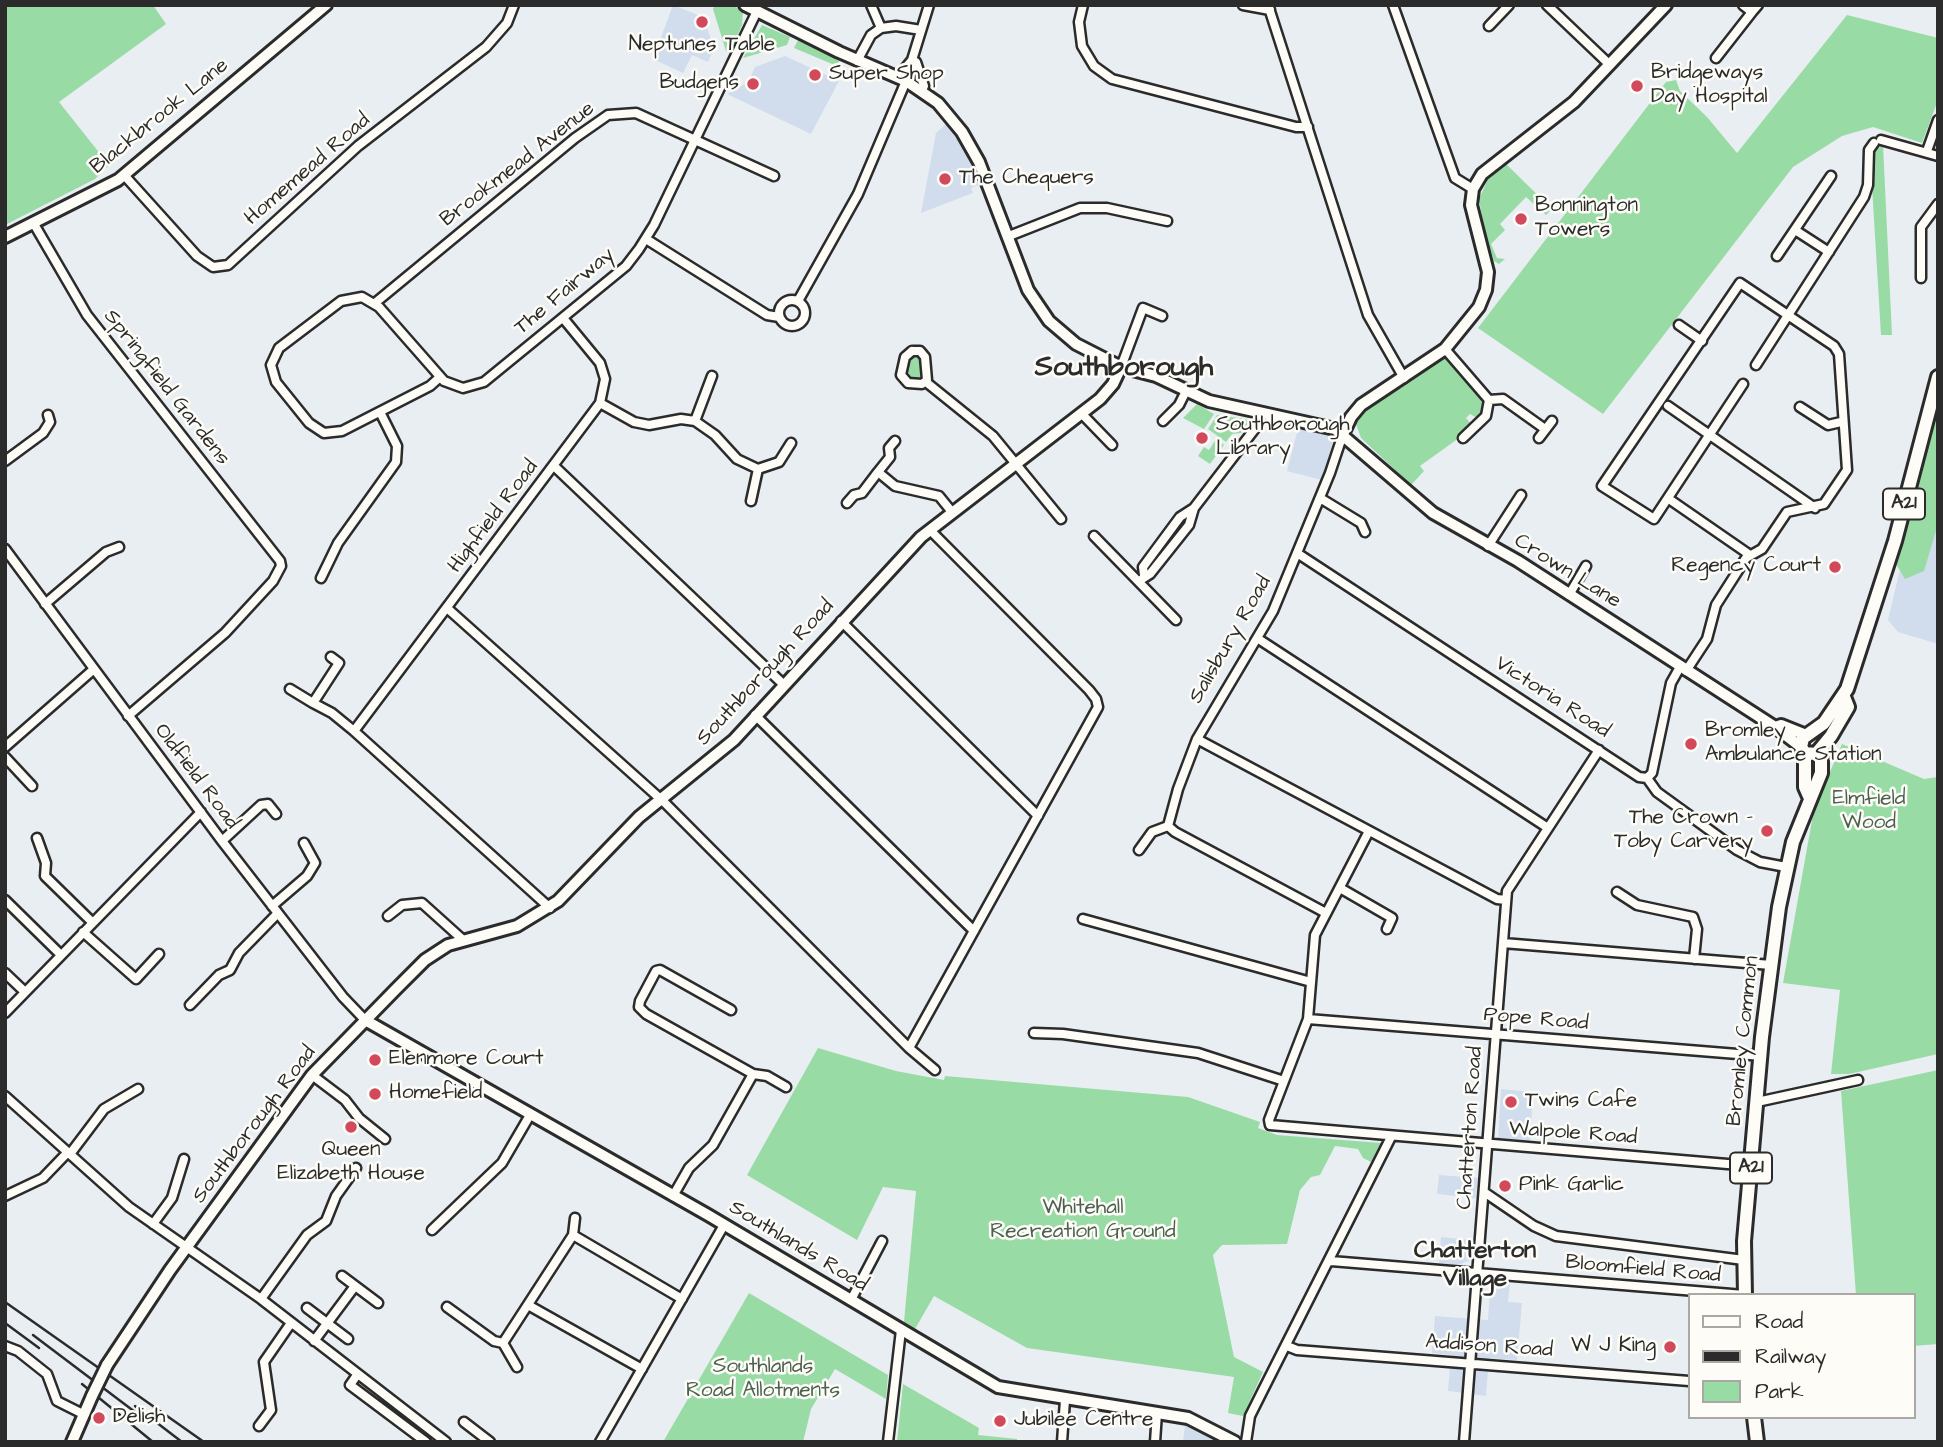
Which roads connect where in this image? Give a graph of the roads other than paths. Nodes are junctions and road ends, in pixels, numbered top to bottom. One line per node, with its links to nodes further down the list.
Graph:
1 (326, 5): 30 (street, Blackbrook Lane)
2 (514, 5): 30 (street, Homemead Road)
3 (745, 5): 15 (street)
4 (871, 5): 17 (street)
5 (929, 5): 18 (street)
6 (1083, 5): 26 (street)
7 (1243, 5): 13 (street)
8 (1393, 5): 33 (street)
9 (1509, 5): 16 (street)
10 (1547, 5): 22 (street)
11 (1667, 5): 22 (street)
12 (1743, 5): 14 (street)
13 (1269, 7): 26 (street)
14 (1755, 9): 19 (street)
15 (757, 11): 21 (street); 27 (street, The Fairway)
16 (1489, 26)
17 (881, 28): 18 (street); 21 (street)
18 (921, 30): 20 (street)
19 (1716, 58)
20 (912, 60): 23 (street); 24 (street)
21 (857, 61): 23 (street)
22 (1610, 65): 33 (street)
23 (902, 79): 24 (street); 44 (street)
24 (922, 90): 38 (street)
25 (1938, 120): 28 (street)
26 (1307, 127): 58 (street)
27 (696, 140): 31 (street, Brookmead Avenue); 40 (street, The Fairway); 45 (street, Brookmead Avenue)
28 (1927, 151): 29 (street); 41 (street)
29 (1938, 156)
30 (124, 175): 36 (street, Blackbrook Lane)
31 (774, 176)
32 (1831, 176): 37 (street)
33 (1473, 188): 52 (street)
34 (1938, 204): 43 (street)
35 (1167, 221): 38 (street)
36 (34, 224): 39 (street, Blackbrook Lane); 124 (street, Springfield Gardens)
37 (1795, 230): 41 (street); 42 (street)
38 (1009, 236): 54 (street)
39 (5, 237)
40 (646, 239): 48 (street); 49 (street, The Fairway)
41 (1829, 252): 46 (street)
42 (1777, 256)
43 (1921, 278)
44 (798, 301): 48 (street); 48 (street)
45 (375, 303): 56 (street); 66 (street)
46 (1789, 314): 51 (street); 53 (street); 73 (street)
47 (1162, 316): 54 (street)
48 (779, 317)
49 (564, 318): 56 (street, The Fairway); 63 (street)
50 (1679, 325): 51 (street)
51 (1702, 341): 91 (street)
52 (1445, 349): 58 (street); 62 (street)
53 (1756, 365)
54 (1121, 367): 61 (street); 67 (street, Southborough Road)
55 (712, 376): 70 (street)
56 (440, 377): 66 (street)
57 (1938, 377): 121 (main road, A21)
58 (1404, 378): 75 (street)
59 (926, 382): 59 (street); 83 (street)
60 (1743, 384): 76 (street)
61 (1186, 391): 68 (street); 71 (street)
62 (1489, 400): 74 (street); 77 (street)
63 (600, 403): 70 (street); 84 (street, Highfield Road)
64 (1668, 406): 76 (street)
65 (1800, 407): 73 (street)
66 (380, 412): 106 (street)
67 (1081, 414): 81 (street); 83 (street, Southborough Road)
68 (1262, 414): 75 (street); 109 (street)
69 (48, 415): 82 (street)
70 (695, 421): 85 (street)
71 (1163, 421)
72 (1552, 421): 74 (street)
73 (1841, 422): 94 (street)
74 (1545, 429): 78 (street)
75 (1343, 434): 90 (street, Salisbury Road); 100 (street, Crown Lane)
76 (1710, 434): 91 (street); 94 (street)
77 (1463, 438)
78 (1539, 438)
79 (895, 441): 86 (street)
80 (787, 445): 85 (street)
81 (1112, 445)
82 (5, 461)
83 (1014, 464): 95 (street, Southborough Road); 96 (street)
84 (554, 466): 112 (street, Highfield Road); 119 (street)
85 (758, 469): 88 (street)
86 (878, 472): 93 (street); 95 (street)
87 (742, 487): 88 (street)
88 (754, 490): 92 (street)
89 (1521, 495): 100 (street)
90 (1320, 498): 98 (street); 103 (street, Salisbury Road)
91 (1669, 499): 104 (street)
92 (751, 500)
93 (847, 503)
94 (1815, 508): 104 (street)
95 (952, 512): 97 (street, Southborough Road)
96 (1061, 519)
97 (930, 530): 114 (street, Southborough Road); 140 (street)
98 (1365, 532)
99 (1094, 536): 109 (street)
100 (1488, 546): 110 (street, Crown Lane)
101 (119, 547): 111 (street)
102 (5, 549): 111 (street, Oldfield Road)
103 (1297, 553): 115 (street, Salisbury Road); 131 (street, Victoria Road)
104 (1750, 555): 118 (street)
105 (1586, 566): 110 (street)
106 (328, 569): 107 (street); 108 (street)
107 (337, 576)
108 (321, 578)
109 (1141, 578): 113 (street)
110 (1569, 595): 118 (street, Crown Lane)
111 (45, 604): 117 (street, Oldfield Road)
112 (447, 608): 126 (street, Highfield Road); 137 (street)
113 (1176, 620)
114 (841, 621): 119 (street, Southborough Road); 140 (street)
115 (1258, 638): 128 (street, Salisbury Road); 142 (street)
116 (331, 657): 122 (street)
117 (93, 669): 124 (street, Oldfield Road); 129 (street)
118 (1683, 669): 125 (street, Crown Lane); 134 (street)
119 (783, 684): 123 (street, Southborough Road)
120 (290, 690): 122 (street)
121 (1844, 697): 127 (main road, A21); 130 (main road, A21)
122 (313, 704): 126 (street)
123 (755, 715): 137 (street, Southborough Road); 160 (street)
124 (128, 716): 138 (street, Oldfield Road)
125 (1775, 727): 127 (street); 132 (street)
126 (354, 731): 153 (street)
127 (1809, 734): 130 (main road); 132 (main road)
128 (1197, 739): 141 (street, Salisbury Road); 143 (street)
129 (5, 747)
130 (1821, 748): 132 (main road); 136 (main road, Bromley Common / A21)
131 (1599, 750): 134 (street, Victoria Road); 142 (street, Chatterton Road)
132 (1803, 750): 136 (main road, Bromley Common / A21)
133 (5, 757): 135 (street)
134 (1647, 778): 148 (street, Victoria Road)
135 (32, 786)
136 (1809, 796): 148 (main road, Bromley Common / A21)
137 (661, 799): 153 (street, Southborough Road); 178 (street)
138 (201, 812): 145 (street, Oldfield Road); 158 (street)
139 (276, 814): 145 (street)
140 (1038, 816): 160 (street)
141 (1168, 826): 147 (street); 155 (street)
142 (1548, 828): 152 (street, Chatterton Road)
143 (1369, 831): 149 (street); 152 (street)
144 (37, 838): 158 (street)
145 (222, 841): 154 (street, Oldfield Road)
146 (304, 843): 154 (street)
147 (1139, 850)
148 (1786, 867): 167 (main road, Bromley Common / A21)
149 (1340, 888): 155 (street); 159 (street)
150 (1617, 892): 166 (street)
151 (5, 900): 165 (street)
152 (1506, 900): 163 (street, Chatterton Road)
153 (550, 908): 162 (street, Southborough Road)
154 (275, 909): 171 (street); 175 (street, Oldfield Road)
155 (1326, 913): 169 (street)
156 (388, 916): 162 (street)
157 (1083, 919): 169 (street)
158 (92, 922): 161 (street)
159 (1387, 929)
160 (974, 931): 178 (street)
161 (83, 932): 164 (street); 165 (street)
162 (462, 939): 175 (street, Southborough Road)
163 (1503, 943): 166 (street); 177 (street, Chatterton Road)
164 (159, 954)
165 (61, 955): 170 (street)
166 (1694, 959): 167 (street)
167 (1771, 965): 179 (main road, Bromley Common / A21)
168 (5, 973): 170 (street)
169 (1311, 982): 174 (street)
170 (25, 992): 173 (street)
171 (190, 1005)
172 (731, 1010): 181 (street)
173 (5, 1013)
174 (1308, 1019): 177 (street, Pope Road); 184 (street)
175 (365, 1020): 182 (street, Southborough Road); 189 (street, Southlands Road)
176 (1034, 1034): 184 (street)
177 (1496, 1034): 179 (street, Pope Road); 192 (street, Chatterton Road)
178 (909, 1048): 180 (street)
179 (1762, 1056): 188 (main road, Bromley Common / A21)
180 (935, 1070)
181 (753, 1074): 185 (street); 199 (street)
182 (312, 1075): 191 (street); 206 (street, Southborough Road)
183 (1858, 1080): 188 (street)
184 (1284, 1081): 190 (street, Walpole Road)
185 (786, 1087)
186 (138, 1089): 193 (street)
187 (5, 1096): 193 (street)
188 (1757, 1102): 195 (main road, Bromley Common / A21)
189 (530, 1115): 199 (street, Southlands Road); 203 (street)
190 (1391, 1137): 192 (street, Walpole Road); 208 (street)
191 (385, 1139)
192 (1488, 1145): 195 (street, Walpole Road); 197 (street, Chatterton Road)
193 (69, 1153): 198 (street); 201 (street)
194 (184, 1159): 201 (street)
195 (1751, 1166): 207 (main road, Bromley Common / A21)
196 (356, 1168): 215 (street)
197 (1484, 1192): 207 (street); 209 (street, Chatterton Road)
198 (5, 1196)
199 (673, 1196): 202 (street, Southlands Road)
200 (575, 1218): 204 (street)
201 (153, 1224): 206 (street)
202 (724, 1224): 214 (street); 216 (street, Southlands Road)
203 (432, 1230)
204 (573, 1235): 214 (street); 218 (street)
205 (882, 1241): 216 (street)
206 (188, 1247): 215 (street); 236 (street, Southborough Road, bridge)
207 (1744, 1260): 213 (main road, Bromley Common / A21)
208 (1331, 1261): 209 (street, Bloomfield Road); 228 (street)
209 (1477, 1274): 212 (street, Bloomfield Road); 229 (street, Chatterton Road)
210 (342, 1276): 211 (street)
211 (355, 1286): 217 (street); 222 (street)
212 (1719, 1293)
213 (1744, 1293)
214 (682, 1298): 231 (street)
215 (261, 1299): 221 (street)
216 (851, 1300): 223 (street, Southlands Road)
217 (378, 1303)
218 (528, 1305): 226 (street); 231 (street)
219 (447, 1307): 226 (street)
220 (307, 1308): 222 (street)
221 (291, 1323): 225 (street); 239 (street)
222 (327, 1323): 224 (street); 225 (street)
223 (901, 1330): 234 (street, Southlands Road); 245 (street)
224 (348, 1339)
225 (314, 1340): 232 (street)
226 (503, 1343): 230 (street)
227 (5, 1346): 236 (street)
228 (1287, 1346): 229 (street, Addison Road); 249 (street)
229 (1471, 1364): 233 (street, Addison Road); 250 (street, Chatterton Road)
230 (517, 1367)
231 (642, 1369): 241 (street)
232 (358, 1375): 240 (street); 243 (street)
233 (1688, 1381)
234 (1065, 1400): 235 (street, Southlands Road); 246 (street)
235 (1157, 1413): 247 (street); 248 (street, Southlands Road)
236 (83, 1414): 242 (street, Southborough Road)
237 (1754, 1419): 251 (main road)
238 (464, 1422): 244 (street)
239 (259, 1426)
240 (442, 1441)
241 (603, 1441)
242 (72, 1442)
243 (426, 1442)
244 (489, 1442)
245 (888, 1442)
246 (1062, 1442)
247 (1155, 1442)
248 (1235, 1442)
249 (1246, 1442)
250 (1464, 1442)
251 (1757, 1442)

